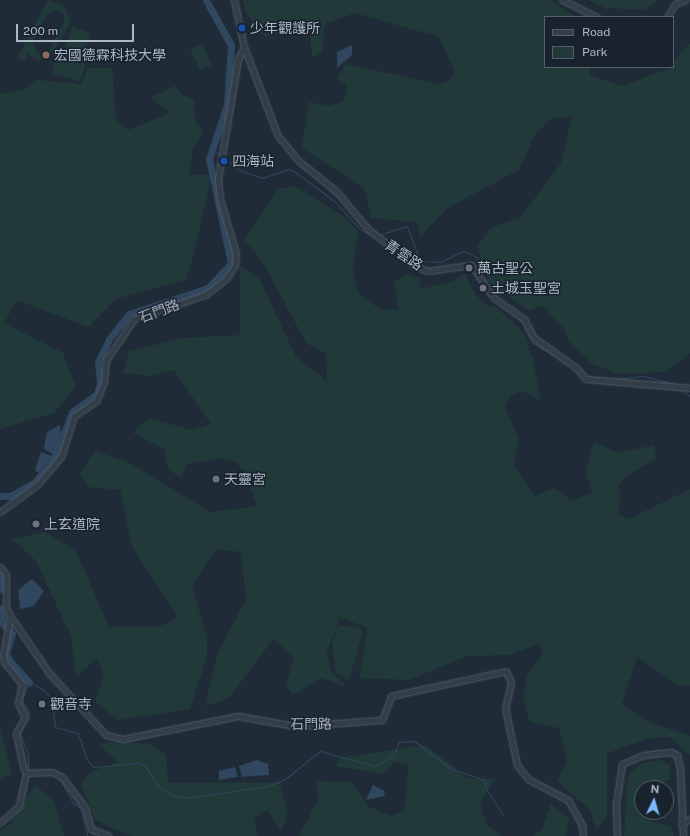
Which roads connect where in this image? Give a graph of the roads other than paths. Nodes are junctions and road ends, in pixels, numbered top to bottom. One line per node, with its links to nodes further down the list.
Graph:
1 (234, 0): 6 (street, 青雲路)
2 (562, 0): 4 (street)
3 (685, 0): 5 (street)
4 (595, 16)
5 (668, 16)
6 (244, 47): 7 (street, 青雲路); 8 (street, 石門路)
7 (690, 388)
8 (0, 512)
9 (0, 567): 10 (street, 石門路)
10 (10, 616): 11 (street); 16 (street, 石門路)
11 (26, 773): 13 (street); 15 (street)
12 (690, 819): 14 (street)
13 (0, 823)
14 (681, 824): 17 (street); 18 (street)
15 (109, 836)
16 (583, 836)
17 (617, 836)
18 (683, 836)

